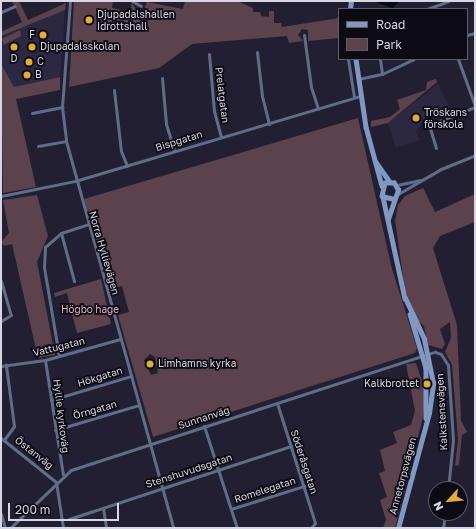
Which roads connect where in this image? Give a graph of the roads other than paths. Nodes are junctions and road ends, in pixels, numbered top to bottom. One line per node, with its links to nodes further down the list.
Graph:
1 (70, 1): 22 (street, Norra Hyllievägen)
2 (132, 1): 5 (street)
3 (449, 1): 6 (street)
4 (15, 6): 7 (street)
5 (141, 6)
6 (438, 7)
7 (1, 12)
8 (304, 35): 24 (street)
9 (257, 52): 26 (street)
10 (209, 54): 27 (street, Prelatgatan)
11 (348, 60): 21 (street)
12 (356, 60): 18 (main road)
13 (380, 60): 16 (street)
14 (412, 60): 16 (street)
15 (458, 60): 23 (street)
16 (382, 74): 18 (street)
17 (162, 78): 32 (street)
18 (358, 79): 20 (main road)
19 (114, 90): 34 (street)
20 (361, 96): 21 (street, Bispgatan); 30 (main road)
21 (354, 98): 24 (street, Bispgatan)
22 (62, 107): 25 (street); 28 (street, Norra Hyllievägen)
23 (475, 107): 31 (street)
24 (318, 109): 26 (street, Bispgatan)
25 (32, 113)
26 (269, 124): 27 (street, Bispgatan)
27 (221, 137): 32 (street, Bispgatan)
28 (66, 141): 29 (street); 36 (street, Norra Hyllievägen)
29 (38, 146)
30 (370, 147): 37 (main road); 39 (main road)
31 (436, 148)
32 (174, 151): 34 (street, Bispgatan)
33 (474, 156): 35 (street)
34 (127, 166): 36 (street, Bispgatan)
35 (425, 178): 38 (street); 40 (street)
36 (75, 181): 41 (street, Bispgatan); 44 (street, Norra Hyllievägen)
37 (390, 182): 38 (main road); 39 (main road)
38 (397, 185): 40 (main road)
39 (382, 186): 42 (main road)
40 (398, 194): 43 (main road)
41 (1, 196)
42 (383, 197): 43 (main road); 45 (main road, Annetorpsvägen)
43 (394, 199): 45 (main road, Annetorpsvägen)
44 (88, 224): 46 (street); 51 (street, Norra Hyllievägen)
45 (387, 225): 49 (main road, Annetorpsvägen)
46 (61, 233): 47 (street); 53 (street)
47 (74, 281)
48 (1, 284): 50 (street)
49 (405, 298): 52 (main road, Annetorpsvägen); 54 (main road, Annetorpsvägen)
50 (1, 321)
51 (120, 339): 53 (street, Vattugatan); 58 (street, Norra Hyllievägen)
52 (428, 354): 54 (street); 64 (main road, Annetorpsvägen); 70 (street, Kalkstensvägen)
53 (59, 356): 55 (street, Vattugatan)
54 (423, 356): 60 (street, Sunnanväg); 64 (main road, Annetorpsvägen)
55 (45, 360): 56 (street, Vattugatan); 59 (street, Hyllie kyrkoväg)
56 (6, 365): 57 (street, Vattugatan); 65 (street)
57 (1, 366)
58 (131, 376): 59 (street, Hökgatan); 61 (street, Norra Hyllievägen)
59 (51, 400): 63 (street, Hyllie kyrkoväg)
60 (277, 402): 62 (street, Sunnanväg); 67 (street, Söderåsgatan)
61 (139, 405): 63 (street, Örngatan); 66 (street, Norra Hyllievägen)
62 (204, 426): 66 (street, Sunnanväg); 68 (street)
63 (55, 430): 69 (street, Hyllie kyrkoväg)
64 (425, 430): 85 (main road, Annetorpsvägen)
65 (3, 439): 71 (street, Östanväg)
66 (150, 444): 69 (street, Sunnanväg); 73 (street, Norra Hyllievägen)
67 (291, 446): 68 (street, Stenshuvudsgatan); 72 (street, Söderåsgatan)
68 (218, 470): 73 (street, Stenshuvudsgatan); 75 (street)
69 (63, 475): 71 (street, Sunnanväg)
70 (449, 481)
71 (56, 482): 80 (street, Sunnanväg); 81 (street)
72 (304, 486): 75 (street, Romelegatan); 78 (street, Söderåsgatan)
73 (162, 489): 74 (street, Stenshuvudsgatan); 83 (street, Norra Hyllievägen)
74 (103, 508): 77 (street, Stenshuvudsgatan); 82 (street)
75 (231, 510): 84 (street)
76 (1, 514): 79 (street)
77 (68, 519)
78 (312, 527)
79 (4, 528)
80 (10, 528)
81 (63, 528)
82 (106, 528)
83 (173, 528)
84 (237, 528)
85 (398, 528)

